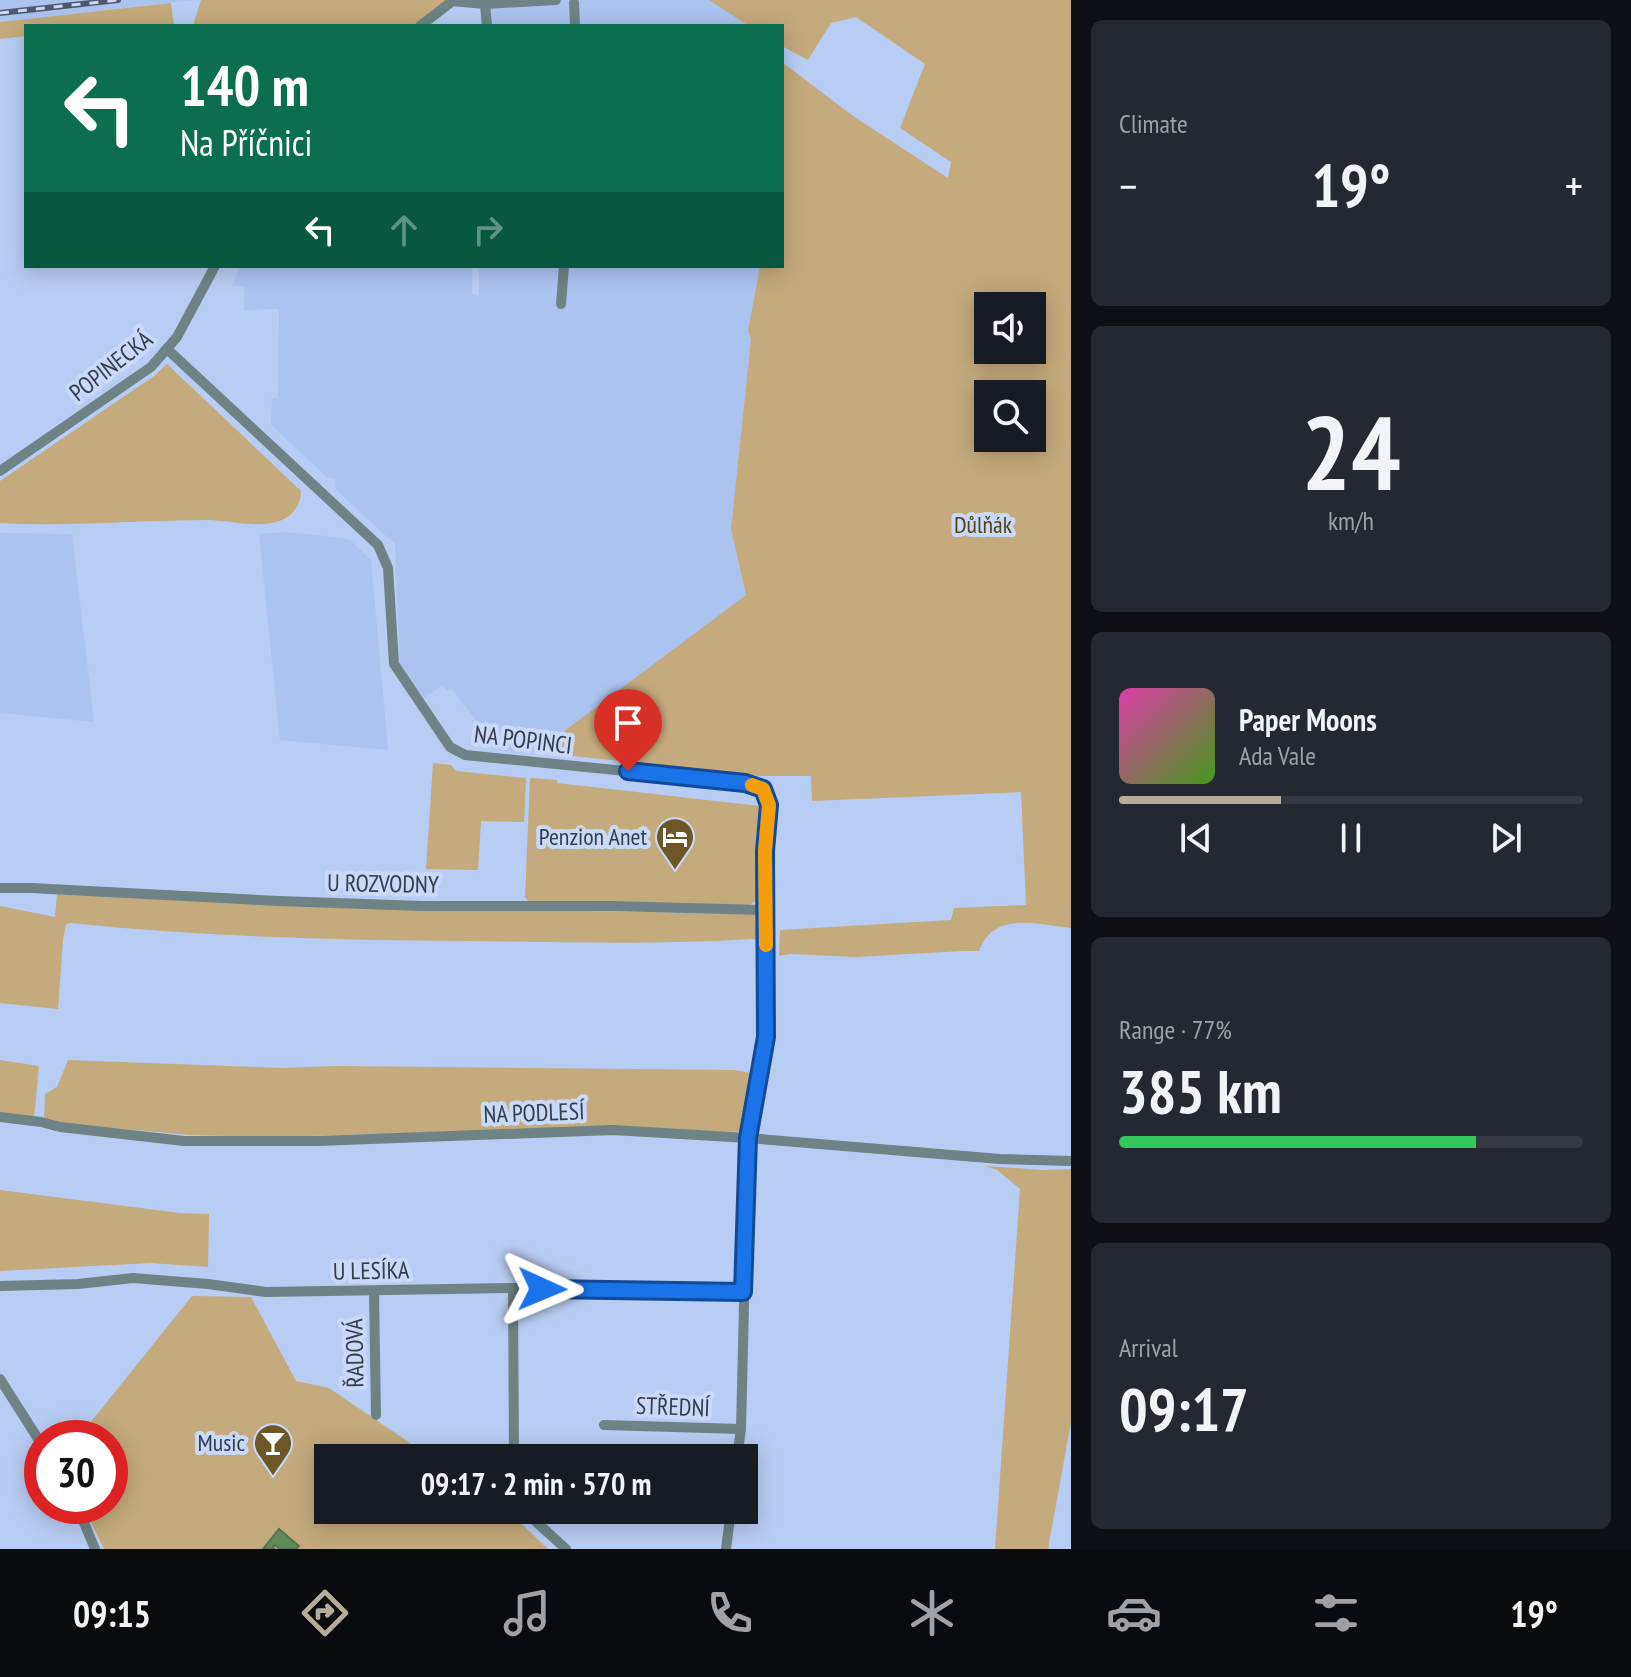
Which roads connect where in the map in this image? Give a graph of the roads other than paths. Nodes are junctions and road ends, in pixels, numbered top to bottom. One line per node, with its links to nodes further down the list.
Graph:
1 (556, 0): 4 (street)
2 (453, 1): 4 (street); 5 (street)
3 (574, 3): 7 (street)
4 (485, 4): 6 (street)
5 (423, 24)
6 (487, 24)
7 (575, 24)
8 (214, 268): 11 (street, POPINECKÁ)
9 (564, 268): 10 (street)
10 (561, 304)
11 (167, 349): 12 (street, POPINECKÁ); 14 (street, NA POPINCI)
12 (0, 471)
13 (0, 888): 14 (street, U ROZVODNY)
14 (765, 910): 16 (street)
15 (0, 1117): 16 (street, NA PODLESÍ)
16 (748, 1138): 17 (street, NA PODLESÍ); 21 (street)
17 (1071, 1161)
18 (0, 1286): 20 (street, U LESÍKA)
19 (513, 1288): 20 (street, U LESÍKA); 21 (street, U LESÍKA); 27 (street)
20 (374, 1291): 23 (street, ŘADOVÁ)
21 (743, 1292): 26 (street)
22 (0, 1379): 24 (street)
23 (376, 1415)
24 (26, 1420)
25 (604, 1425): 26 (street, STŘEDNÍ)
26 (741, 1429): 28 (street)
27 (514, 1444)
28 (739, 1444)
29 (85, 1524): 32 (street)
30 (538, 1524): 33 (street)
31 (729, 1524): 34 (street)
32 (95, 1549)
33 (566, 1549)
34 (726, 1549)

